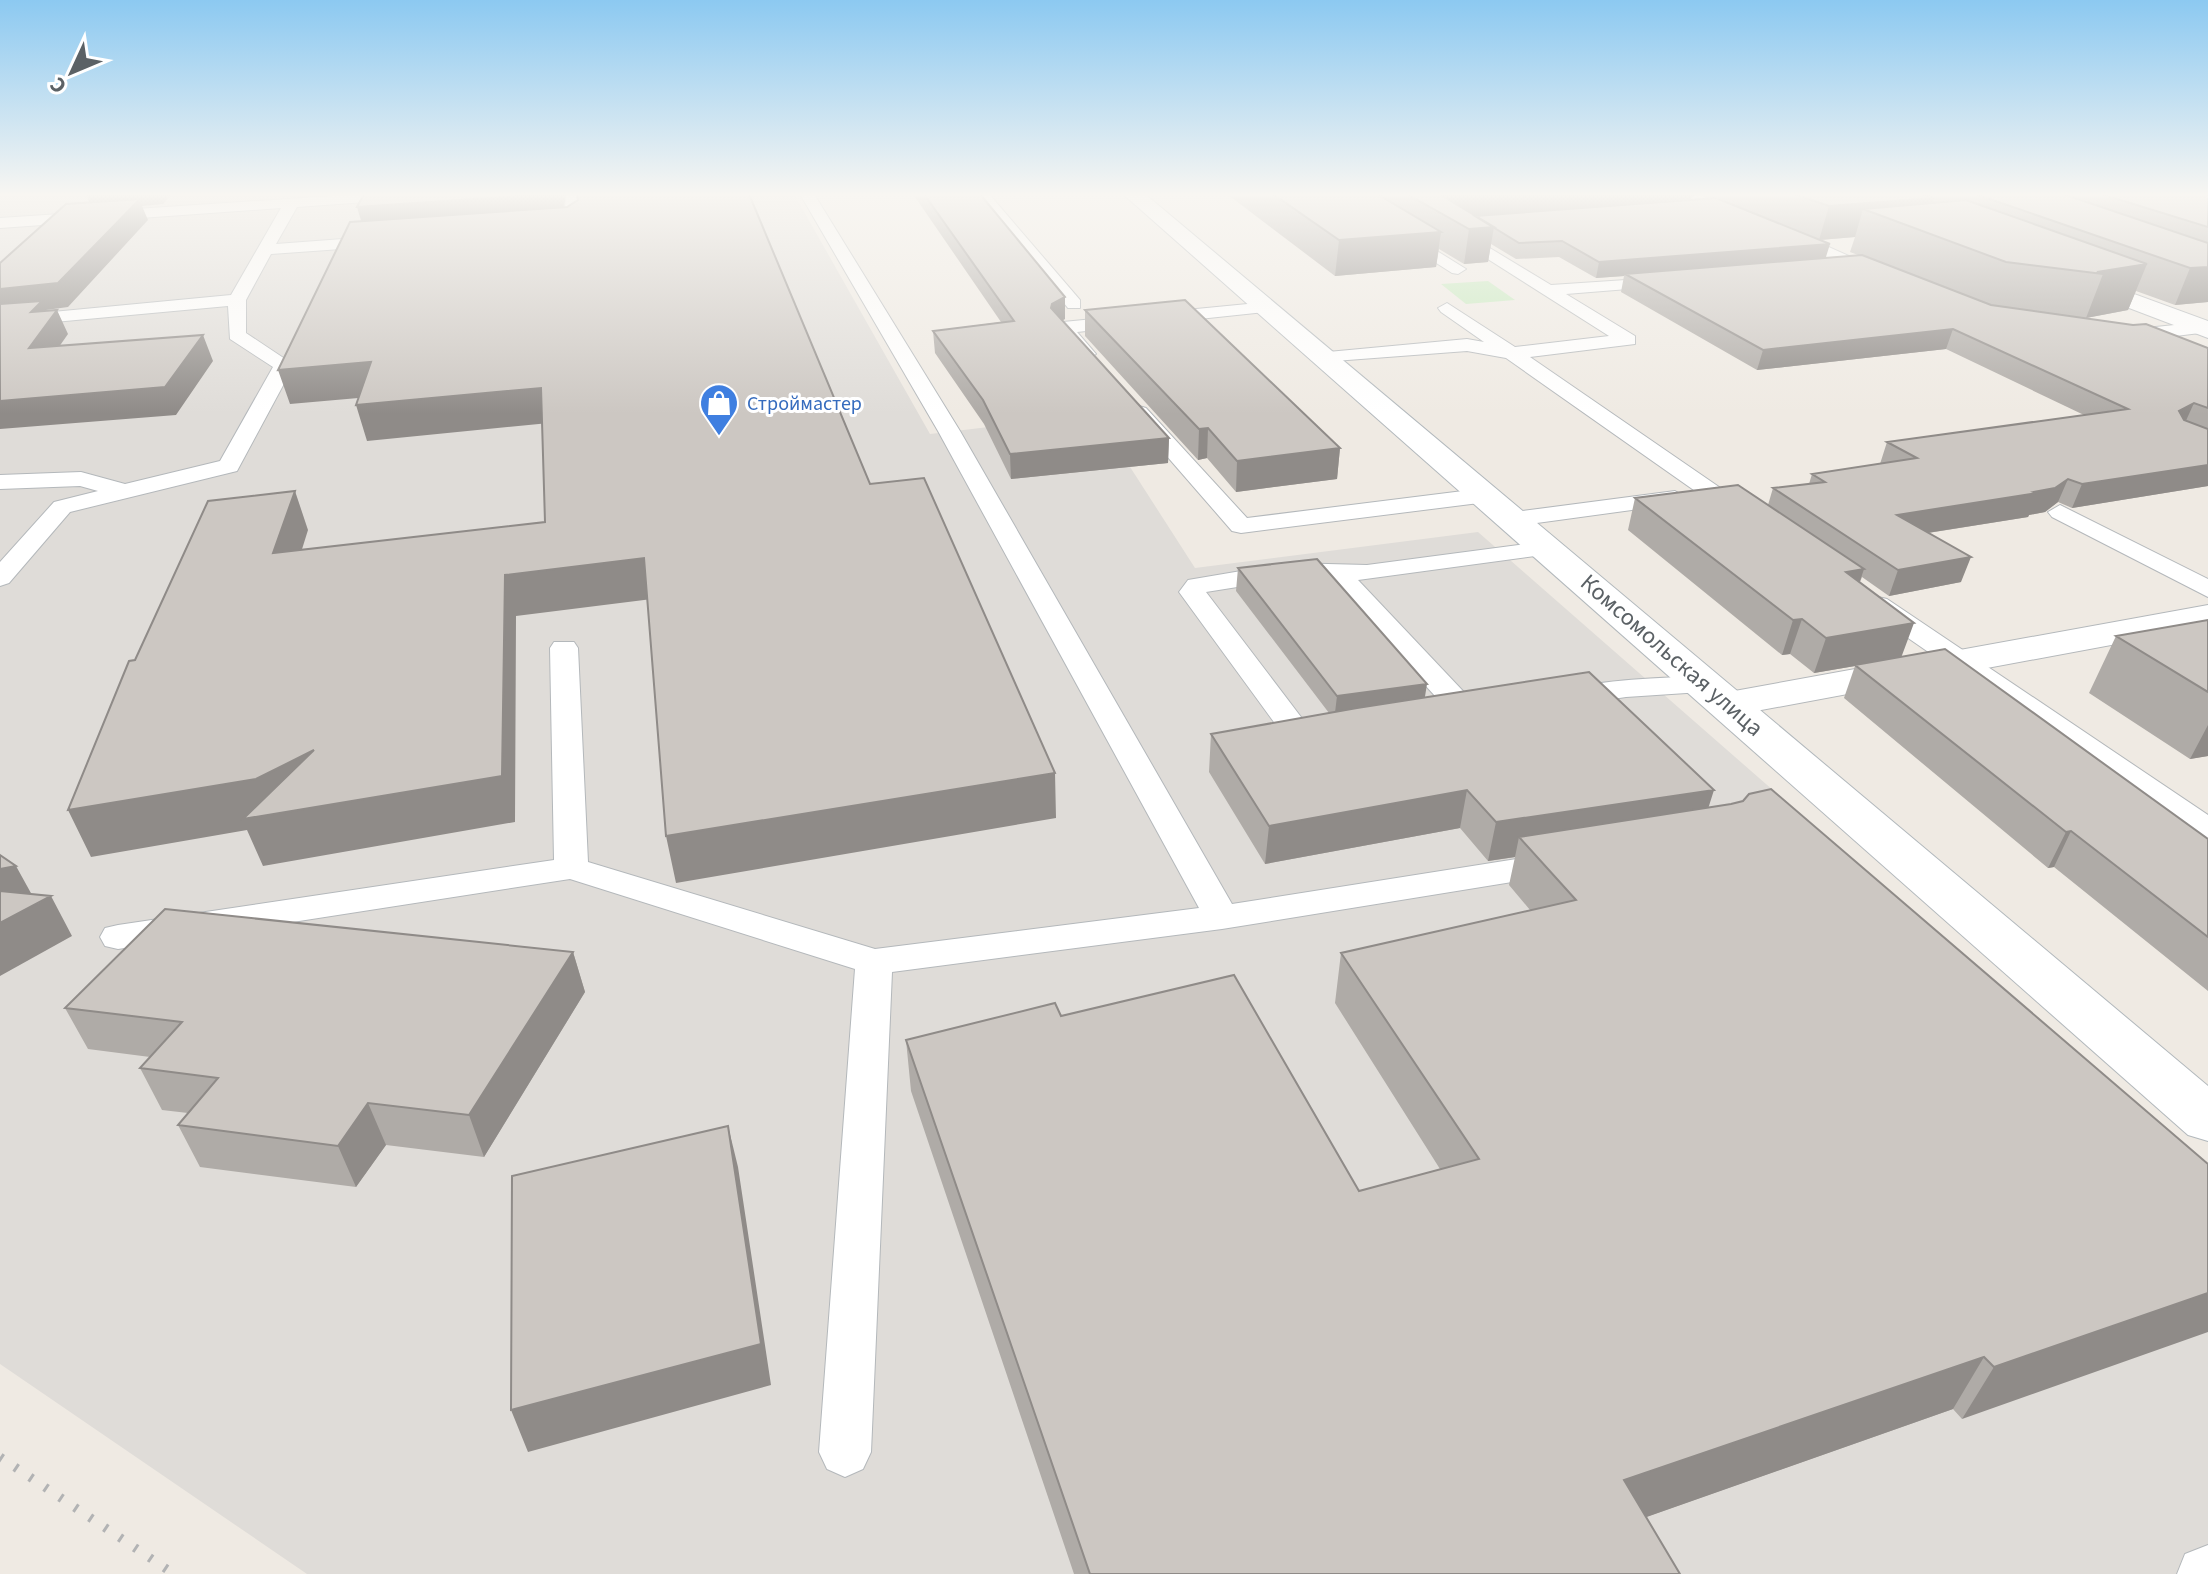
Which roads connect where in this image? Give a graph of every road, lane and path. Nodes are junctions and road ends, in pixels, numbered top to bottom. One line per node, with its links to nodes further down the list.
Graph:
1 (256, 267): 13 (lane)
2 (851, 267): 46 (lane)
3 (1043, 267): 14 (lane)
4 (1221, 267): 15 (street, Комсомольская улица)
5 (1512, 267): 12 (lane)
6 (1835, 267): 8 (lane)
7 (1865, 267): 10 (lane)
8 (1829, 268)
9 (2046, 268): 18 (street)
10 (1889, 278)
11 (1689, 279): 12 (lane)
12 (1548, 290): 20 (lane)
13 (237, 300): 17 (lane); 26 (lane)
14 (1074, 304)
15 (1268, 307): 21 (street, Комсомольская улица); 22 (lane)
16 (1447, 308): 20 (lane)
17 (0, 322)
18 (2206, 329): 19 (lane)
19 (2111, 335)
20 (1512, 353): 21 (lane); 27 (lane)
21 (1328, 358): 28 (street, Комсомольская улица)
22 (1105, 374)
23 (1126, 398): 28 (lane)
24 (0, 482): 26 (lane)
25 (1740, 484): 27 (lane)
26 (124, 492): 33 (lane)
27 (1712, 492): 28 (lane); 30 (lane)
28 (1501, 507): 31 (street, Комсомольская улица)
29 (2060, 512): 34 (lane)
30 (1764, 528)
31 (1548, 548): 32 (lane); 39 (street, Комсомольская улица)
32 (1336, 572): 41 (lane); 42 (lane)
33 (0, 578)
34 (2208, 589)
35 (1856, 590): 38 (lane)
36 (2208, 616): 38 (street)
37 (564, 648): 45 (lane)
38 (1961, 662): 39 (street); 43 (lane)
39 (1718, 695): 40 (lane); 49 (street, Комсомольская улица)
40 (1536, 703)
41 (1467, 714)
42 (1353, 733)
43 (2207, 828)
44 (1592, 858): 46 (lane)
45 (571, 868): 47 (lane); 48 (lane)
46 (1222, 917): 48 (lane)
47 (118, 937)
48 (874, 962): 50 (lane)
49 (2208, 1119)
50 (845, 1452)

